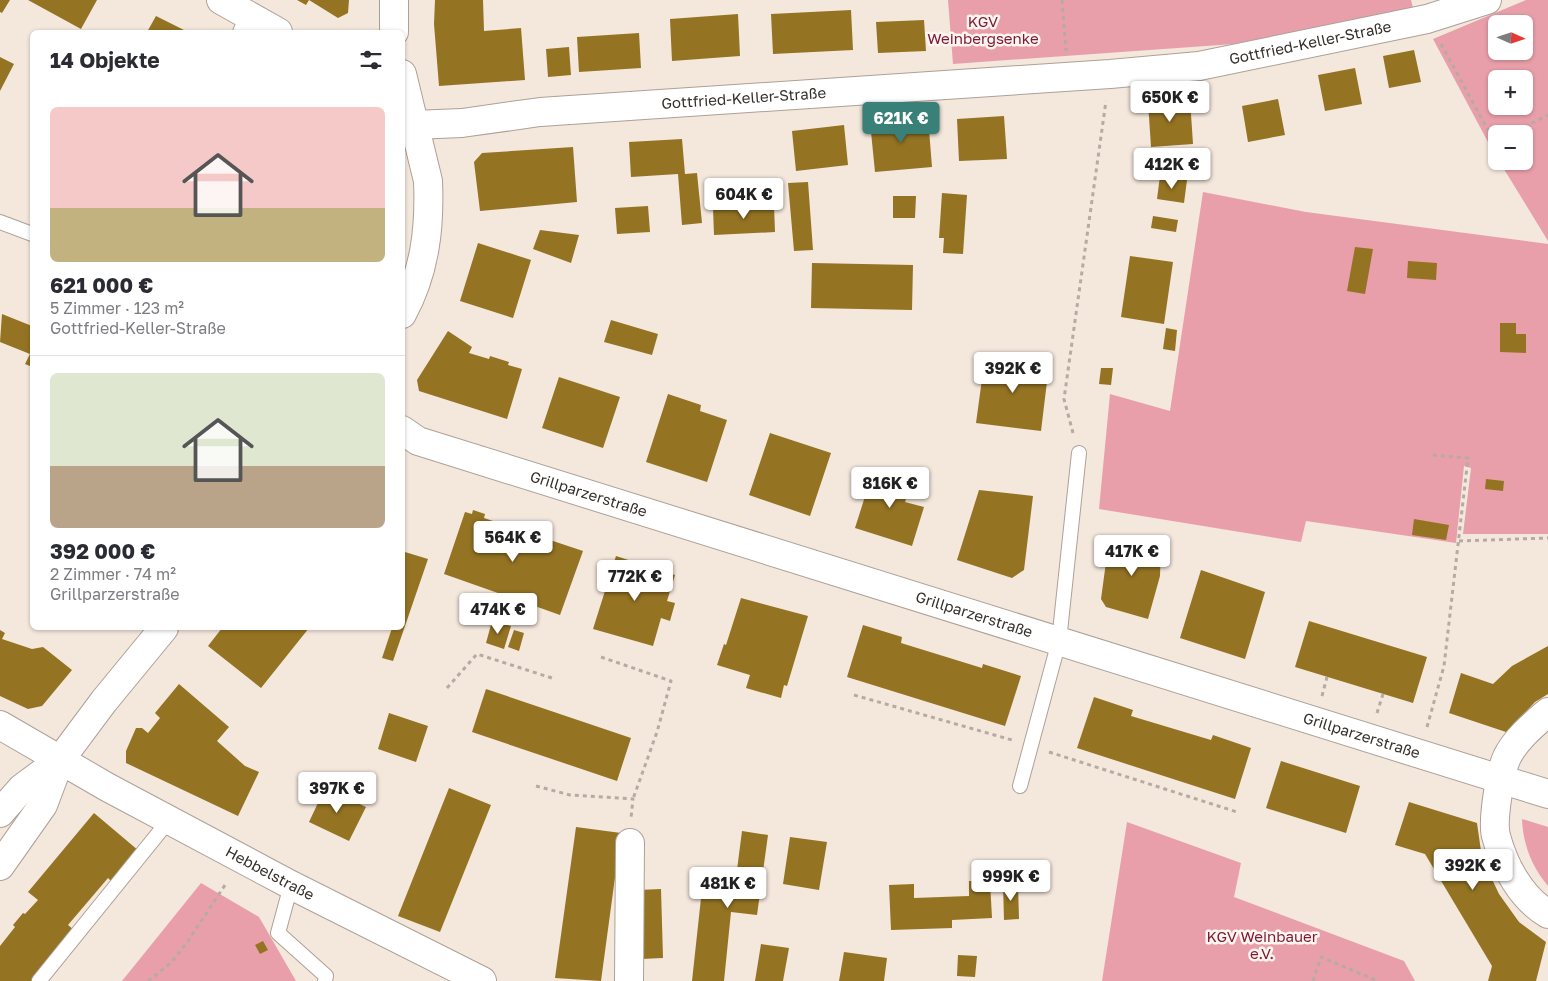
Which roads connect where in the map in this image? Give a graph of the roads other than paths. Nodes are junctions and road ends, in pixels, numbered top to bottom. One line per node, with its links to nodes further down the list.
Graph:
1 (221, 0): 4 (street)
2 (394, 0): 6 (street)
3 (1487, 0): 8 (street, Gottfried-Keller-Straße)
4 (244, 24): 5 (street)
5 (270, 30)
6 (394, 30)
7 (405, 97): 8 (street)
8 (408, 120): 11 (street)
9 (0, 222): 10 (lane)
10 (30, 233)
11 (405, 308)
12 (405, 432): 15 (street, Grillparzerstraße)
13 (1078, 453): 15 (lane)
14 (162, 630): 18 (street)
15 (1059, 641): 19 (street, Grillparzerstraße); 20 (lane)
16 (1548, 712): 19 (street)
17 (0, 725): 18 (street, Hebbelstraße)
18 (60, 760): 22 (street); 23 (street, Hebbelstraße); 25 (street)
19 (1500, 779): 21 (street, Grillparzerstraße); 27 (street)
20 (1020, 786)
21 (1548, 794)
22 (0, 813)
23 (170, 819): 26 (street, Hebbelstraße); 28 (lane)
24 (630, 843): 31 (street)
25 (0, 866)
26 (291, 885): 29 (lane); 30 (street, Hebbelstraße)
27 (1548, 914)
28 (39, 981)
29 (325, 981)
30 (482, 981)
31 (629, 981)

